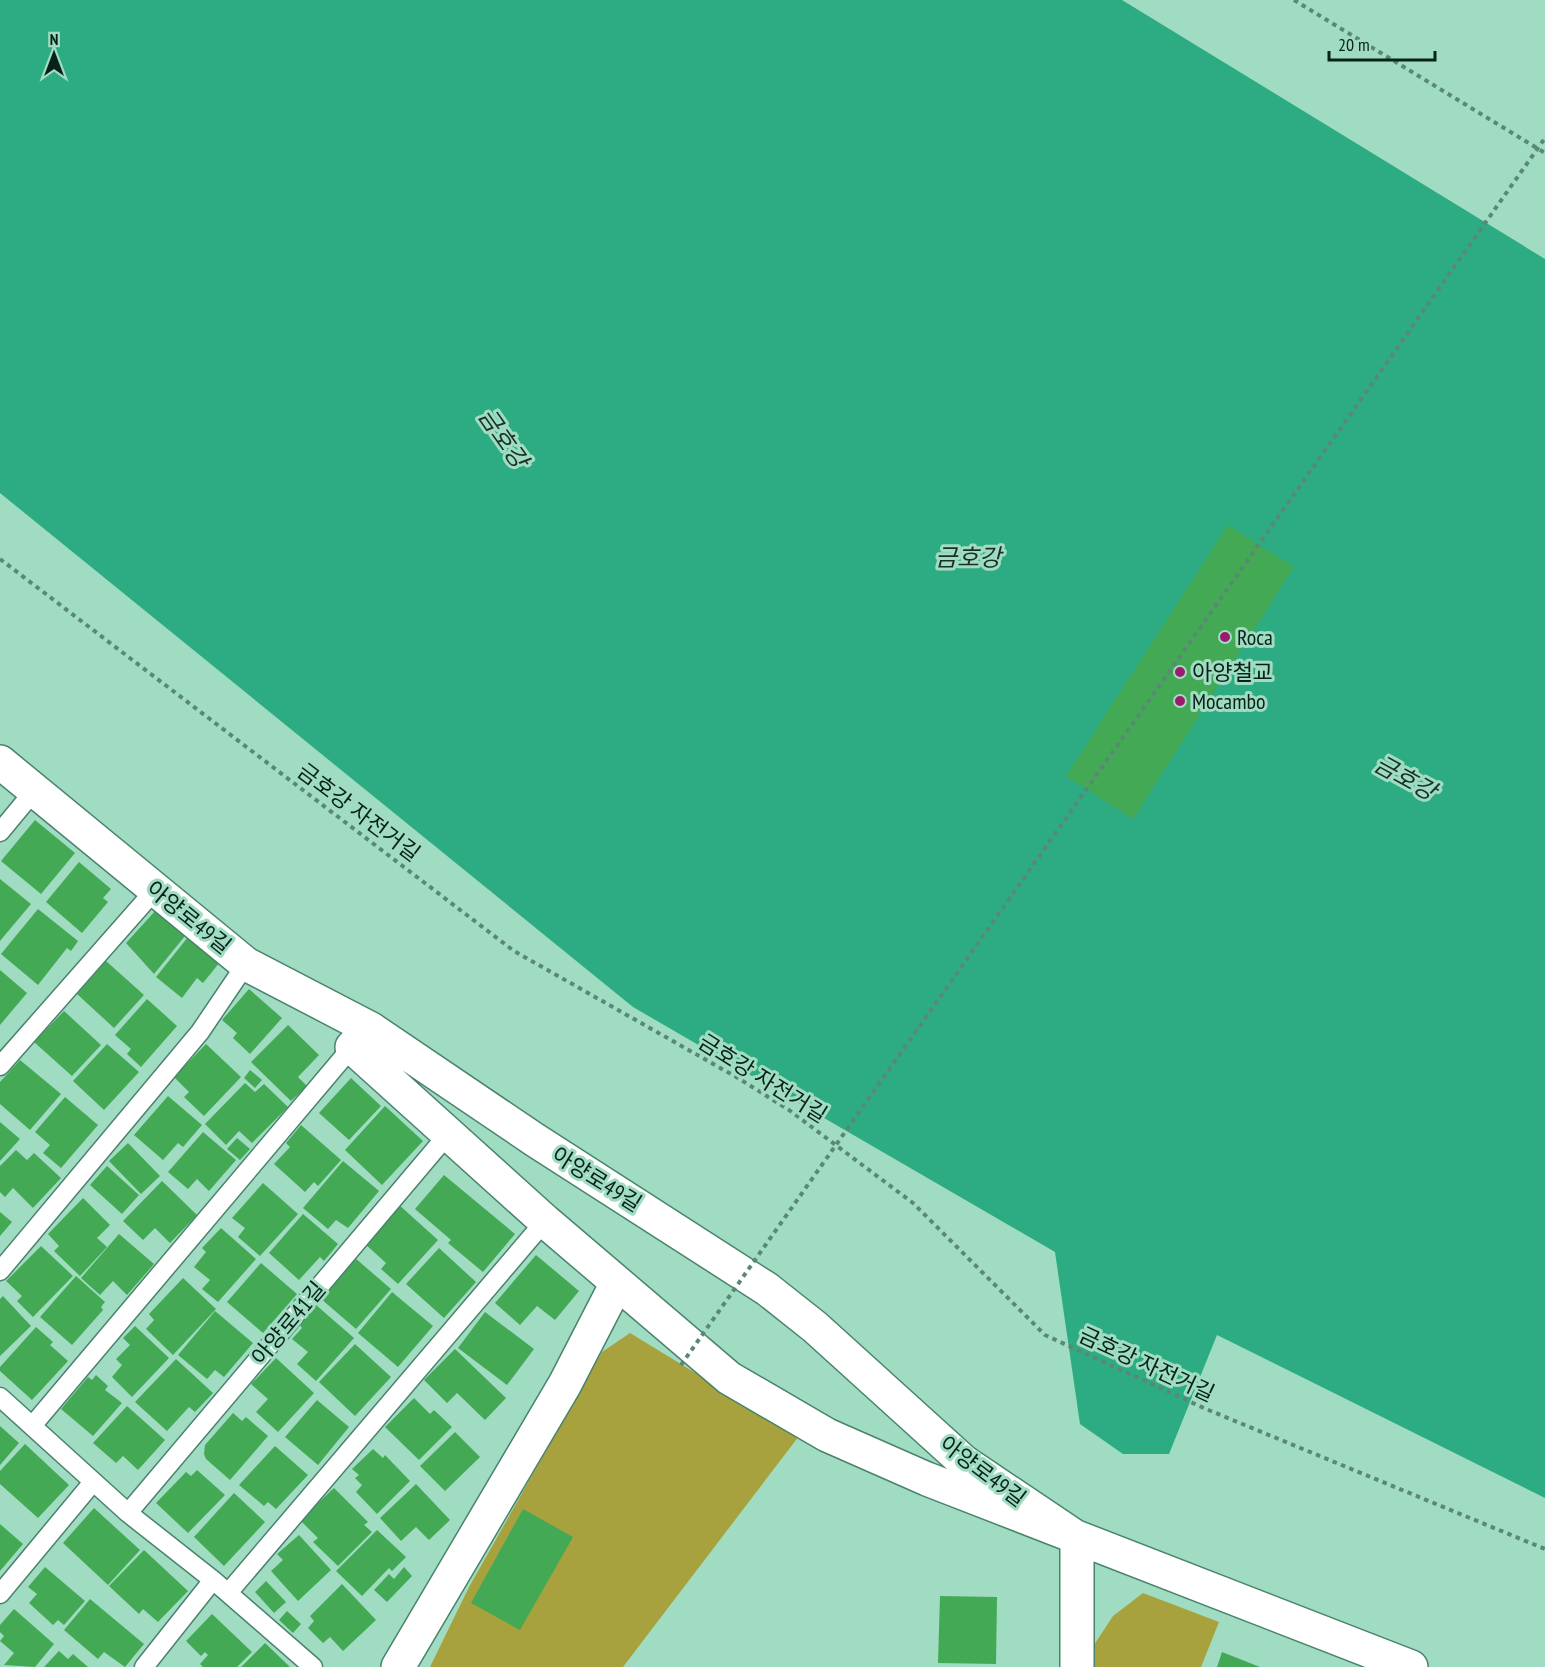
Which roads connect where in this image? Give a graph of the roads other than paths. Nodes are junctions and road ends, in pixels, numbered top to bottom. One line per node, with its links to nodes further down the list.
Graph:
1 (0, 762): 2 (street, 아양로49길)
2 (34, 791): 3 (lane); 4 (street, 아양로49길)
3 (0, 832)
4 (155, 890): 5 (street, 아양로49길); 7 (lane)
5 (246, 964): 6 (street, 아양로49길); 10 (lane)
6 (362, 1038): 8 (street); 13 (lane); 16 (street, 아양로49길)
7 (0, 1066)
8 (449, 1133): 9 (street); 15 (lane, 아양로41길)
9 (545, 1221): 11 (street); 18 (lane)
10 (0, 1271)
11 (617, 1283): 16 (street); 22 (street)
12 (0, 1397): 13 (lane)
13 (32, 1426): 14 (lane)
14 (93, 1482): 15 (lane); 19 (lane)
15 (128, 1513): 17 (lane)
16 (1077, 1538): 23 (street); 24 (street)
17 (213, 1580): 18 (lane); 20 (lane)
18 (228, 1593): 21 (lane)
19 (0, 1594)
20 (144, 1667)
21 (313, 1667)
22 (398, 1667)
23 (1077, 1667)
24 (1411, 1667)

